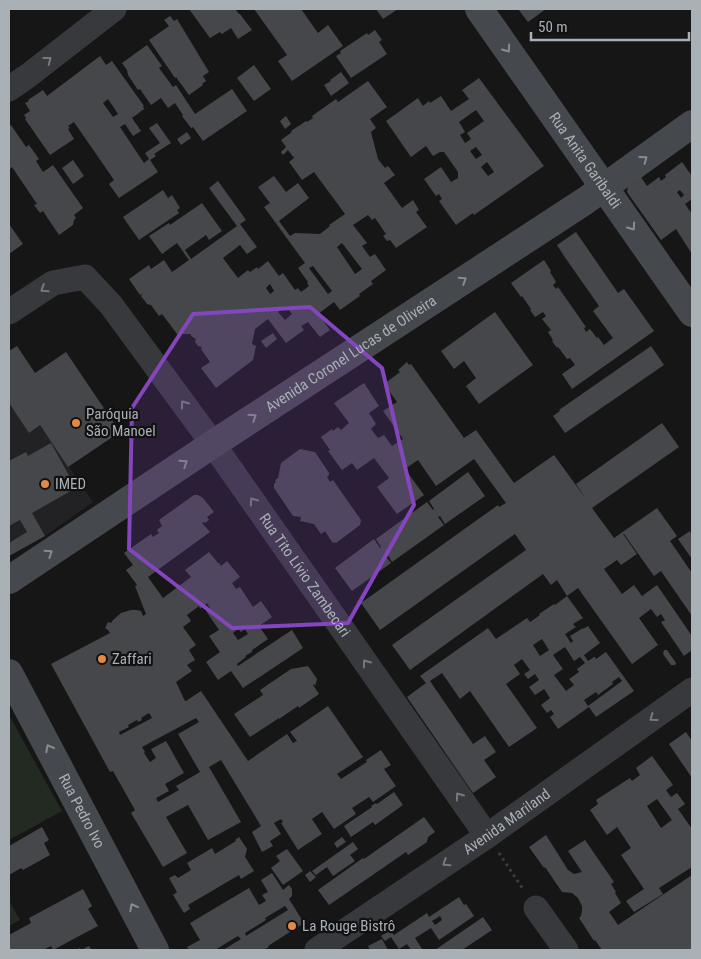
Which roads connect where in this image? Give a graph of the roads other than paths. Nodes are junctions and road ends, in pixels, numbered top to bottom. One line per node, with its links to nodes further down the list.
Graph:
1 (114, 9): 3 (street, one-way to 1)
2 (479, 9): 5 (street, Rua Anita Garibaldi, one-way to 5)
3 (9, 89)
4 (692, 124): 5 (street, Avenida Coronel Lucas de Oliveira, one-way to 4)
5 (604, 187): 7 (street, Rua Anita Garibaldi, one-way to 7); 8 (street, Avenida Coronel Lucas de Oliveira, one-way to 5)
6 (9, 312): 8 (street, Rua Tito Lívio Zambecari, one-way to 6)
7 (692, 313)
8 (213, 444): 9 (street, Avenida Coronel Lucas de Oliveira, one-way to 8); 12 (street, Rua Tito Lívio Zambecari, one-way to 8)
9 (9, 580)
10 (9, 673): 14 (street, Rua Pedro Ivo, one-way to 10)
11 (692, 690): 12 (street, Avenida Mariland, one-way to 12)
12 (487, 836): 15 (street, Avenida Mariland, one-way to 15)
13 (536, 908): 16 (street)
14 (155, 950)
15 (317, 950)
16 (566, 950)

